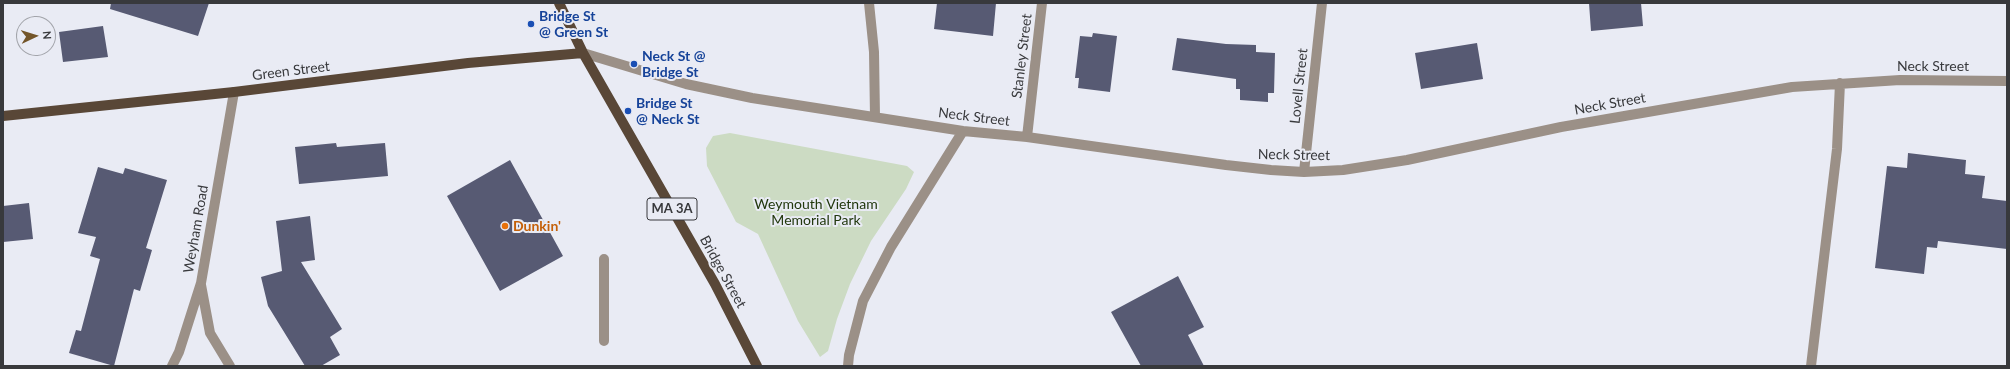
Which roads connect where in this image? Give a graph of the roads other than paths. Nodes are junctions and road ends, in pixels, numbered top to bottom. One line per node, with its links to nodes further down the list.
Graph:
1 (559, 3): 5 (main road, Bridge Street / MA 3A)
2 (869, 3): 10 (street)
3 (1042, 3): 12 (street, Stanley Street)
4 (1322, 3): 13 (street, Lovell Street)
5 (583, 53): 8 (main road, Green Street); 10 (street, Neck Street); 19 (main road, Bridge Street / MA 3A)
6 (2007, 81): 7 (street, Neck Street)
7 (1840, 83): 13 (street, Neck Street); 21 (street)
8 (234, 92): 9 (main road, Green Street); 15 (street, Weyham Road)
9 (3, 116)
10 (875, 117): 11 (street, Neck Street)
11 (963, 131): 12 (street, Neck Street); 20 (street)
12 (1026, 137): 13 (street, Neck Street)
13 (1304, 172)
14 (604, 259): 16 (street)
15 (201, 283): 17 (street, Weyham Road); 18 (street)
16 (604, 341)
17 (172, 366)
18 (230, 366)
19 (757, 366)
20 (848, 366)
21 (1810, 366)

